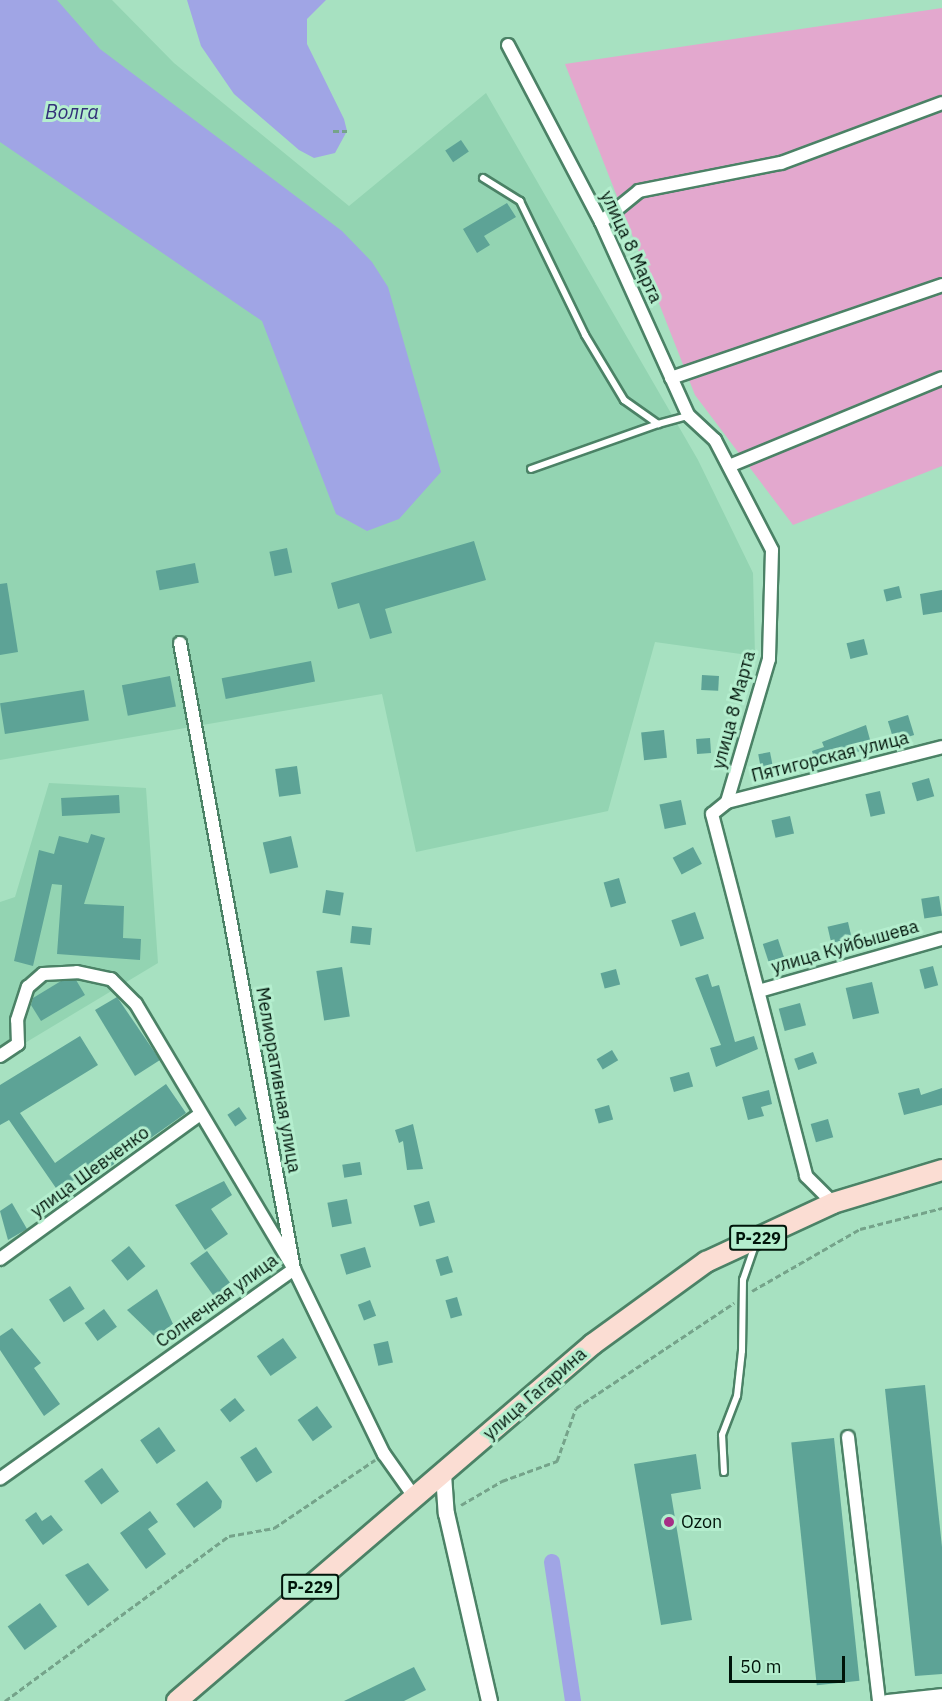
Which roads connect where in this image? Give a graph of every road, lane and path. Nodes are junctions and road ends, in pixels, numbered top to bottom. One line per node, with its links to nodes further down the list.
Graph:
1 (508, 45): 6 (street, улица 8 Марта)
2 (942, 103): 6 (street)
3 (333, 131): 4 (path)
4 (347, 131)
5 (483, 178): 11 (lane)
6 (601, 222): 8 (street, улица 8 Марта)
7 (942, 285): 8 (street)
8 (671, 378): 10 (street, улица 8 Марта)
9 (942, 378): 12 (street)
10 (688, 416): 11 (lane); 12 (street, улица 8 Марта)
11 (658, 424): 13 (lane)
12 (729, 466): 16 (street, улица 8 Марта)
13 (531, 469)
14 (180, 643): 26 (street, Мелиоративная улица)
15 (942, 747): 16 (street, Пятигорская улица)
16 (727, 802): 18 (street, улица 8 Марта)
17 (942, 939): 18 (street, улица Куйбышева)
18 (759, 991): 22 (street, улица 8 Марта)
19 (0, 1056): 20 (street, Солнечная улица)
20 (200, 1114): 25 (street, улица Шевченко); 26 (street, Солнечная улица)
21 (942, 1170): 22 (main road, улица Гагарина / Р-229)
22 (833, 1203): 24 (main road, улица Гагарина / Р-229)
23 (942, 1208): 27 (path)
24 (758, 1238): 27 (lane); 31 (main road, улица Гагарина / Р-229)
25 (0, 1259)
26 (294, 1269): 29 (street, Мелиоративная улица); 32 (street, Солнечная улица)
27 (742, 1297): 30 (lane); 34 (path)
28 (848, 1437): 39 (street)
29 (384, 1455): 33 (street, Мелиоративная улица); 36 (path)
30 (724, 1472)
31 (443, 1474): 33 (main road, улица Гагарина / Р-229); 34 (street)
32 (0, 1479)
33 (415, 1498): 37 (main road, улица Гагарина / Р-229)
34 (446, 1513): 38 (street)
35 (942, 1695): 40 (street)
36 (5, 1701)
37 (177, 1701)
38 (489, 1701)
39 (879, 1701)
40 (887, 1701)

